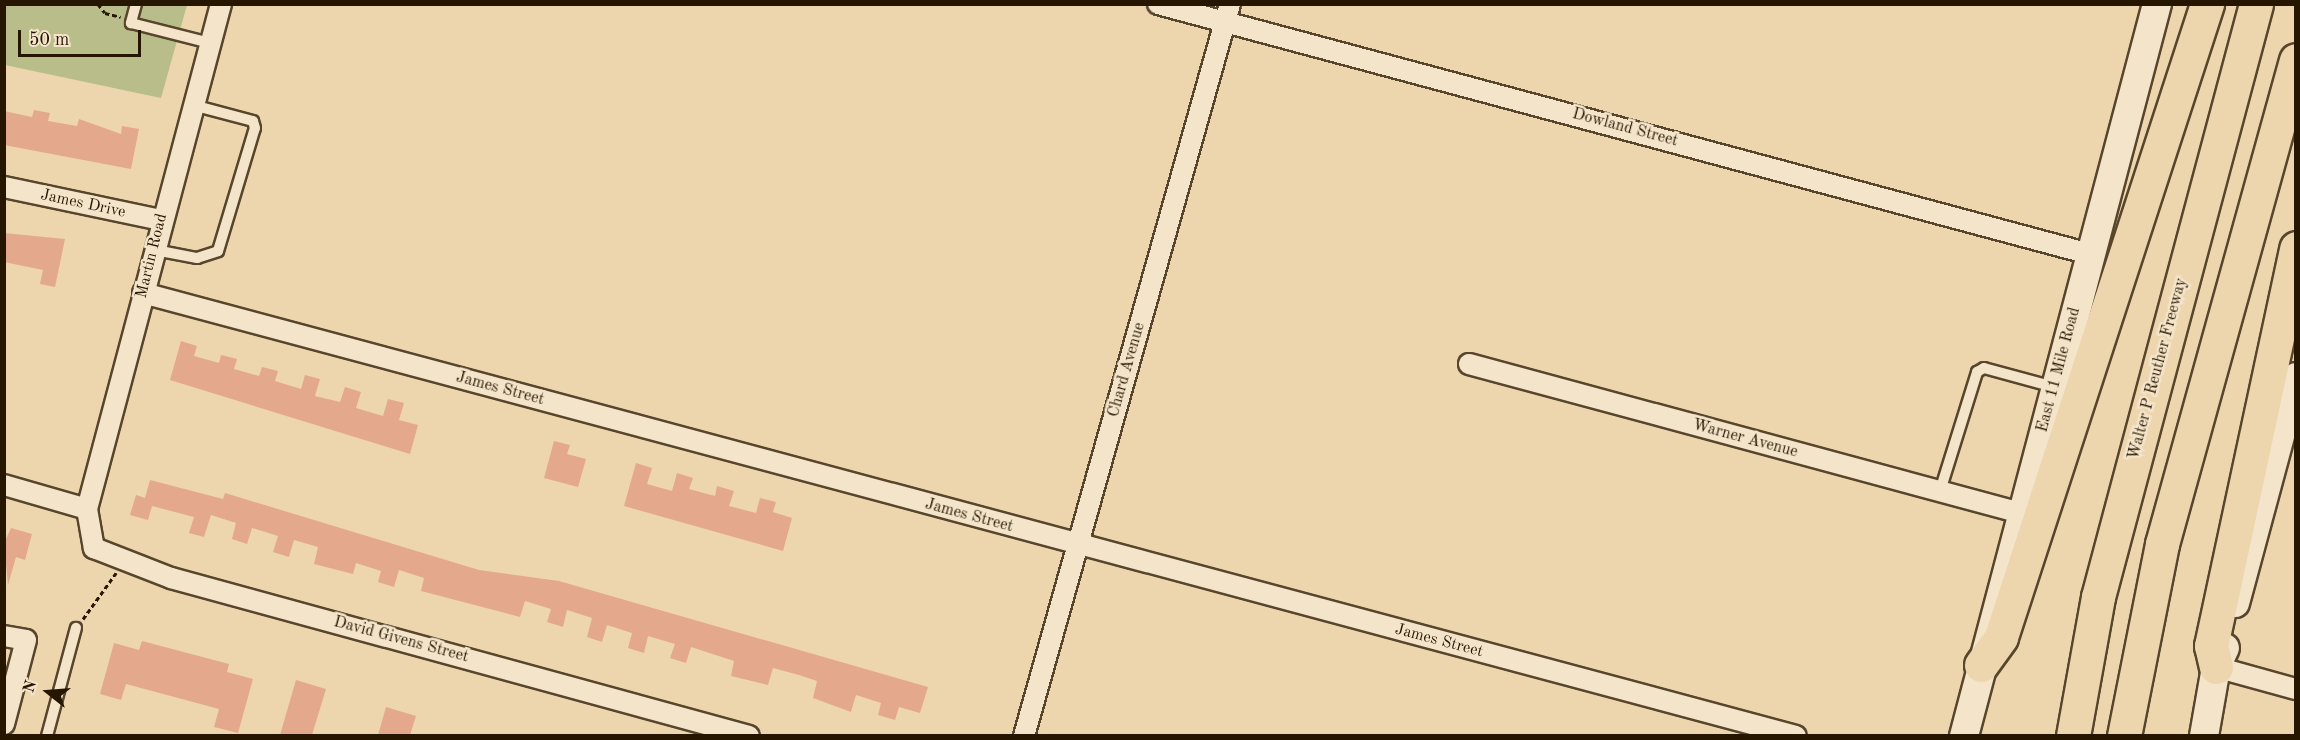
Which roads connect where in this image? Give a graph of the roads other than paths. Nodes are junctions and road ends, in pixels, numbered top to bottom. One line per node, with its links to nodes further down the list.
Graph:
1 (136, 4): 8 (lane)
2 (220, 4): 8 (street, Martin Road)
3 (1158, 4): 7 (street, Dowland Street)
4 (2157, 4): 15 (main road, East 11 Mile Road)
5 (2207, 4): 27 (highway)
6 (2256, 4): 36 (highway, Walter P Reuther Freeway)
7 (1227, 13): 15 (street, Dowland Street); 24 (street, Chard Avenue)
8 (210, 43): 10 (street, Martin Road)
9 (2295, 60): 37 (highway)
10 (193, 105): 12 (street, Martin Road); 14 (lane)
11 (4, 187): 12 (street, James Drive)
12 (161, 220): 14 (street, Martin Road)
13 (2295, 248): 28 (highway)
14 (155, 250): 16 (street, Martin Road)
15 (2090, 254): 19 (main road, East 11 Mile Road)
16 (143, 293): 22 (street, Martin Road); 24 (street, James Street)
17 (1469, 364): 21 (street, Warner Avenue)
18 (2295, 377): 28 (main road)
19 (2054, 387): 21 (lane); 23 (main road, East 11 Mile Road)
20 (4, 485): 22 (street)
21 (1940, 491): 23 (street, Warner Avenue)
22 (87, 509): 32 (street, David Givens Street)
23 (2020, 513): 27 (main road, East 11 Mile Road)
24 (1078, 546): 33 (street, Chard Avenue); 34 (street, James Street)
25 (76, 628): 31 (lane)
26 (4, 636): 30 (street)
27 (1981, 665): 35 (main road, East 11 Mile Road)
28 (2216, 667): 29 (street); 38 (main road)
29 (2295, 689)
30 (4, 724)
31 (47, 735)
32 (749, 735)
33 (1024, 735)
34 (1796, 735)
35 (1964, 735)
36 (2073, 735)
37 (2124, 735)
38 (2204, 735)

